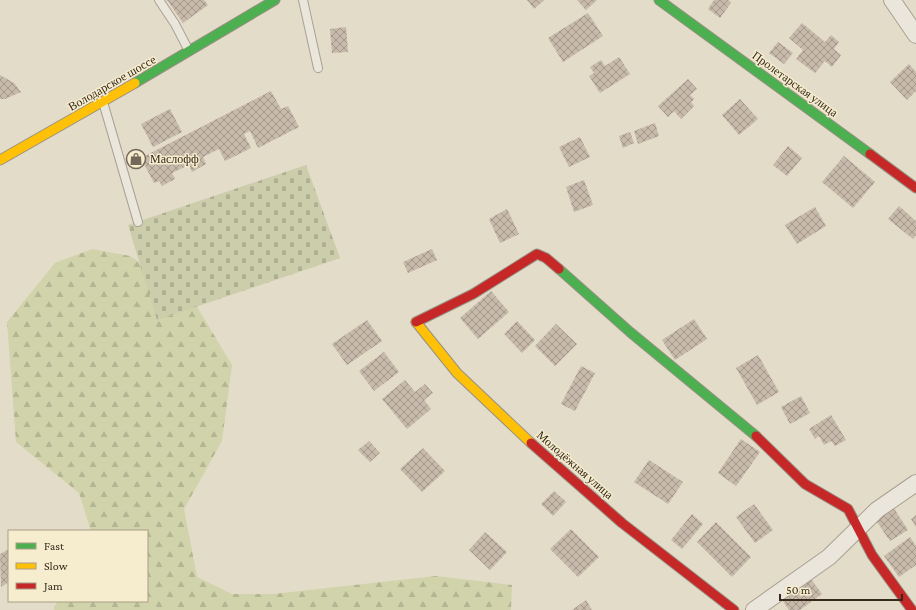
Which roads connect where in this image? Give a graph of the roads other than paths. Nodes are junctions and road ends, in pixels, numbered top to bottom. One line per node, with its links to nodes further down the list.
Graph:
1 (159, 0): 7 (lane)
2 (275, 0): 7 (street, Володарское шоссе)
3 (303, 0): 8 (lane)
4 (659, 0): 11 (street, Пролетарская улица)
5 (892, 0): 6 (street)
6 (916, 34)
7 (189, 52): 9 (street, Володарское шоссе)
8 (318, 68)
9 (103, 102): 10 (street, Володарское шоссе); 12 (lane)
10 (0, 160)
11 (916, 188)
12 (138, 222)
13 (916, 483): 14 (street)
14 (858, 528): 15 (street, Молодёжная улица); 16 (street); 17 (street)
15 (734, 610)
16 (754, 610)
17 (912, 610)

